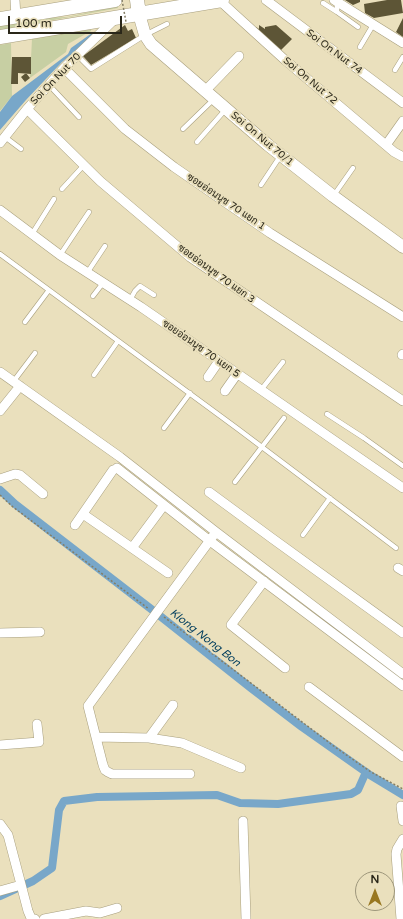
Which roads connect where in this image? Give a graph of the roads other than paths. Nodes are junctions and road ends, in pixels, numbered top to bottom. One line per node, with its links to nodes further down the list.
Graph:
1 (15, 0): 10 (street)
2 (137, 0): 9 (main road)
3 (221, 0): 9 (main road); 36 (street, Soi On Nut 72)
4 (266, 0): 28 (street, Soi On Nut 74)
5 (106, 1): 10 (main road)
6 (336, 1): 8 (lane); 14 (street)
7 (323, 3): 8 (lane)
8 (337, 12): 15 (lane)
9 (139, 14): 12 (main road); 16 (street, Soi On Nut 70/1)
10 (16, 16): 11 (main road)
11 (0, 19)
12 (121, 20): 17 (main road); 20 (street, Soi On Nut 70)
13 (167, 24): 16 (lane)
14 (374, 25): 18 (street); 19 (lane)
15 (358, 27)
16 (145, 35): 20 (lane); 26 (street, Soi On Nut 70/1)
17 (0, 37)
18 (403, 43)
19 (360, 47)
20 (78, 56): 23 (street, Soi On Nut 70)
21 (239, 56): 26 (street)
22 (403, 57): 24 (lane)
23 (64, 68): 25 (street, Soi On Nut 70); 59 (street, ซอยอ่อนนุช 70 แยก 1)
24 (395, 70)
25 (49, 86): 29 (street, Soi On Nut 70); 31 (lane)
26 (205, 90): 27 (street, Soi On Nut 70/1)
27 (214, 99): 30 (street, Soi On Nut 70/1); 33 (lane)
28 (403, 103)
29 (27, 109): 34 (street, Soi On Nut 70); 40 (street, ซอยอ่อนนุช 70 แยก 3)
30 (226, 109): 35 (lane); 38 (street, Soi On Nut 70/1)
31 (79, 117)
32 (403, 121): 36 (street)
33 (183, 129)
34 (3, 140): 37 (lane)
35 (197, 142)
36 (386, 145): 39 (street, Soi On Nut 72)
37 (21, 149)
38 (281, 155): 42 (lane); 44 (street, Soi On Nut 70/1)
39 (403, 157)
40 (84, 165): 43 (lane); 73 (street, ซอยอ่อนนุช 70 แยก 3)
41 (353, 168): 44 (lane)
42 (261, 184)
43 (62, 189)
44 (333, 196): 50 (street, Soi On Nut 70/1)
45 (54, 199): 48 (lane)
46 (0, 210): 48 (street, ซอยอ่อนนุช 70 แยก 5)
47 (89, 212): 52 (lane)
48 (32, 234): 52 (street, ซอยอ่อนนุช 70 แยก 5)
49 (106, 246): 53 (lane)
50 (403, 247)
51 (0, 254): 55 (lane)
52 (60, 255): 53 (street, ซอยอ่อนนุช 70 แยก 5)
53 (87, 273): 54 (street, ซอยอ่อนนุช 70 แยก 5)
54 (103, 283): 57 (lane); 58 (street, ซอยอ่อนนุช 70 แยก 5)
55 (49, 290): 60 (lane); 61 (lane)
56 (154, 295): 58 (lane)
57 (93, 296)
58 (130, 300): 63 (street, ซอยอ่อนนุช 70 แยก 5)
59 (403, 317)
60 (25, 322)
61 (118, 341): 67 (lane); 72 (lane)
62 (35, 353): 69 (lane)
63 (219, 361): 66 (street, ซอยอ่อนนุช 70 แยก 5); 68 (street)
64 (283, 362): 70 (lane)
65 (0, 372): 69 (street)
66 (237, 374): 70 (street, ซอยอ่อนนุช 70 แยก 5); 71 (street)
67 (94, 375)
68 (208, 377)
69 (16, 384): 74 (street); 89 (street)
70 (261, 390): 82 (street, ซอยอ่อนนุช 70 แยก 5)
71 (225, 391)
72 (190, 393): 77 (lane); 78 (lane)
73 (403, 402)
74 (0, 411)
75 (326, 414): 79 (lane)
76 (284, 418): 78 (lane)
77 (164, 428)
78 (262, 447): 81 (lane); 85 (lane)
79 (403, 466)
80 (0, 480): 84 (street)
81 (235, 482)
82 (403, 488)
83 (209, 492): 98 (street)
84 (43, 494)
85 (330, 498): 90 (lane); 93 (lane)
86 (164, 504): 87 (street); 91 (street); 92 (street)
87 (83, 514): 88 (street); 92 (street)
88 (75, 525)
89 (216, 532): 91 (street); 100 (street)
90 (303, 535)
91 (210, 541): 95 (street); 105 (street)
92 (132, 548): 94 (street)
93 (396, 548)
94 (168, 573)
95 (264, 581): 99 (street); 101 (street)
96 (40, 632): 97 (street)
97 (0, 633)
98 (403, 633)
99 (285, 668)
100 (403, 674)
101 (403, 686)
102 (309, 687): 108 (street)
103 (173, 705): 106 (street)
104 (37, 724): 107 (street)
105 (96, 737): 106 (street); 110 (street)
106 (149, 738): 109 (street)
107 (0, 745)
108 (403, 757)
109 (241, 768)
110 (190, 774)
111 (402, 806): 113 (street)
112 (243, 821): 122 (street)
113 (403, 821)
114 (0, 824): 116 (street)
115 (403, 839): 123 (street)
116 (21, 885): 117 (street); 120 (street)
117 (0, 891)
118 (117, 908): 119 (street)
119 (101, 916): 121 (street)
120 (35, 919)
121 (44, 919)
122 (246, 919)
123 (401, 919)

